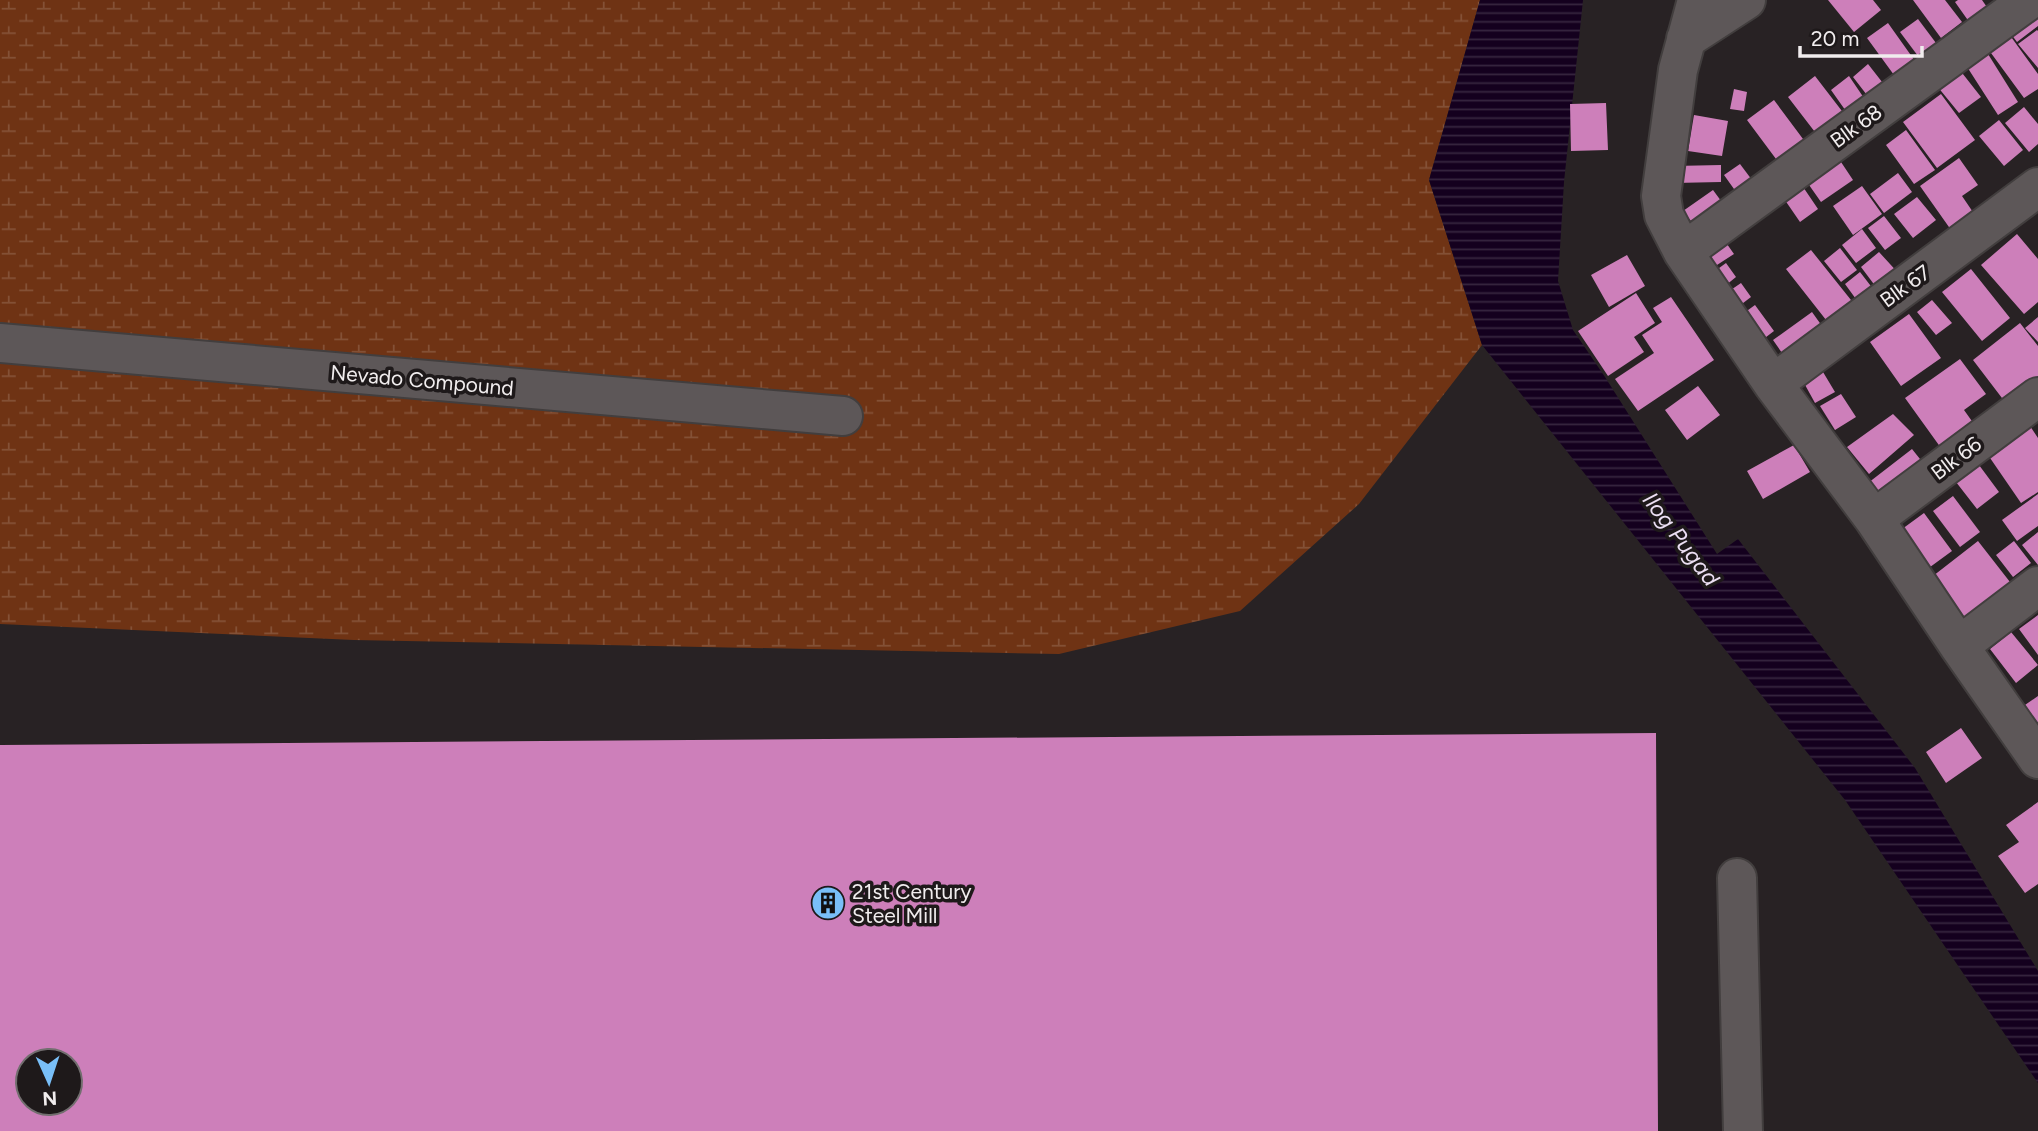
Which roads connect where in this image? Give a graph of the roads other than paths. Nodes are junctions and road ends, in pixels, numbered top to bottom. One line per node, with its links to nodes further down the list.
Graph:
1 (1697, 0): 4 (street)
2 (1746, 0): 4 (street)
3 (2029, 0): 6 (street, Blk 68)
4 (1686, 39): 6 (street)
5 (2038, 187): 8 (street, Blk 67)
6 (1683, 252): 8 (street)
7 (0, 343): 10 (street, Nevado Compound)
8 (1773, 384): 11 (street)
9 (2038, 397): 11 (street, Blk 66)
10 (843, 416)
11 (1874, 519): 13 (street)
12 (2038, 586): 13 (street)
13 (1959, 646): 14 (street)
14 (2038, 759)
15 (1737, 878): 16 (street)
16 (1743, 1131)

